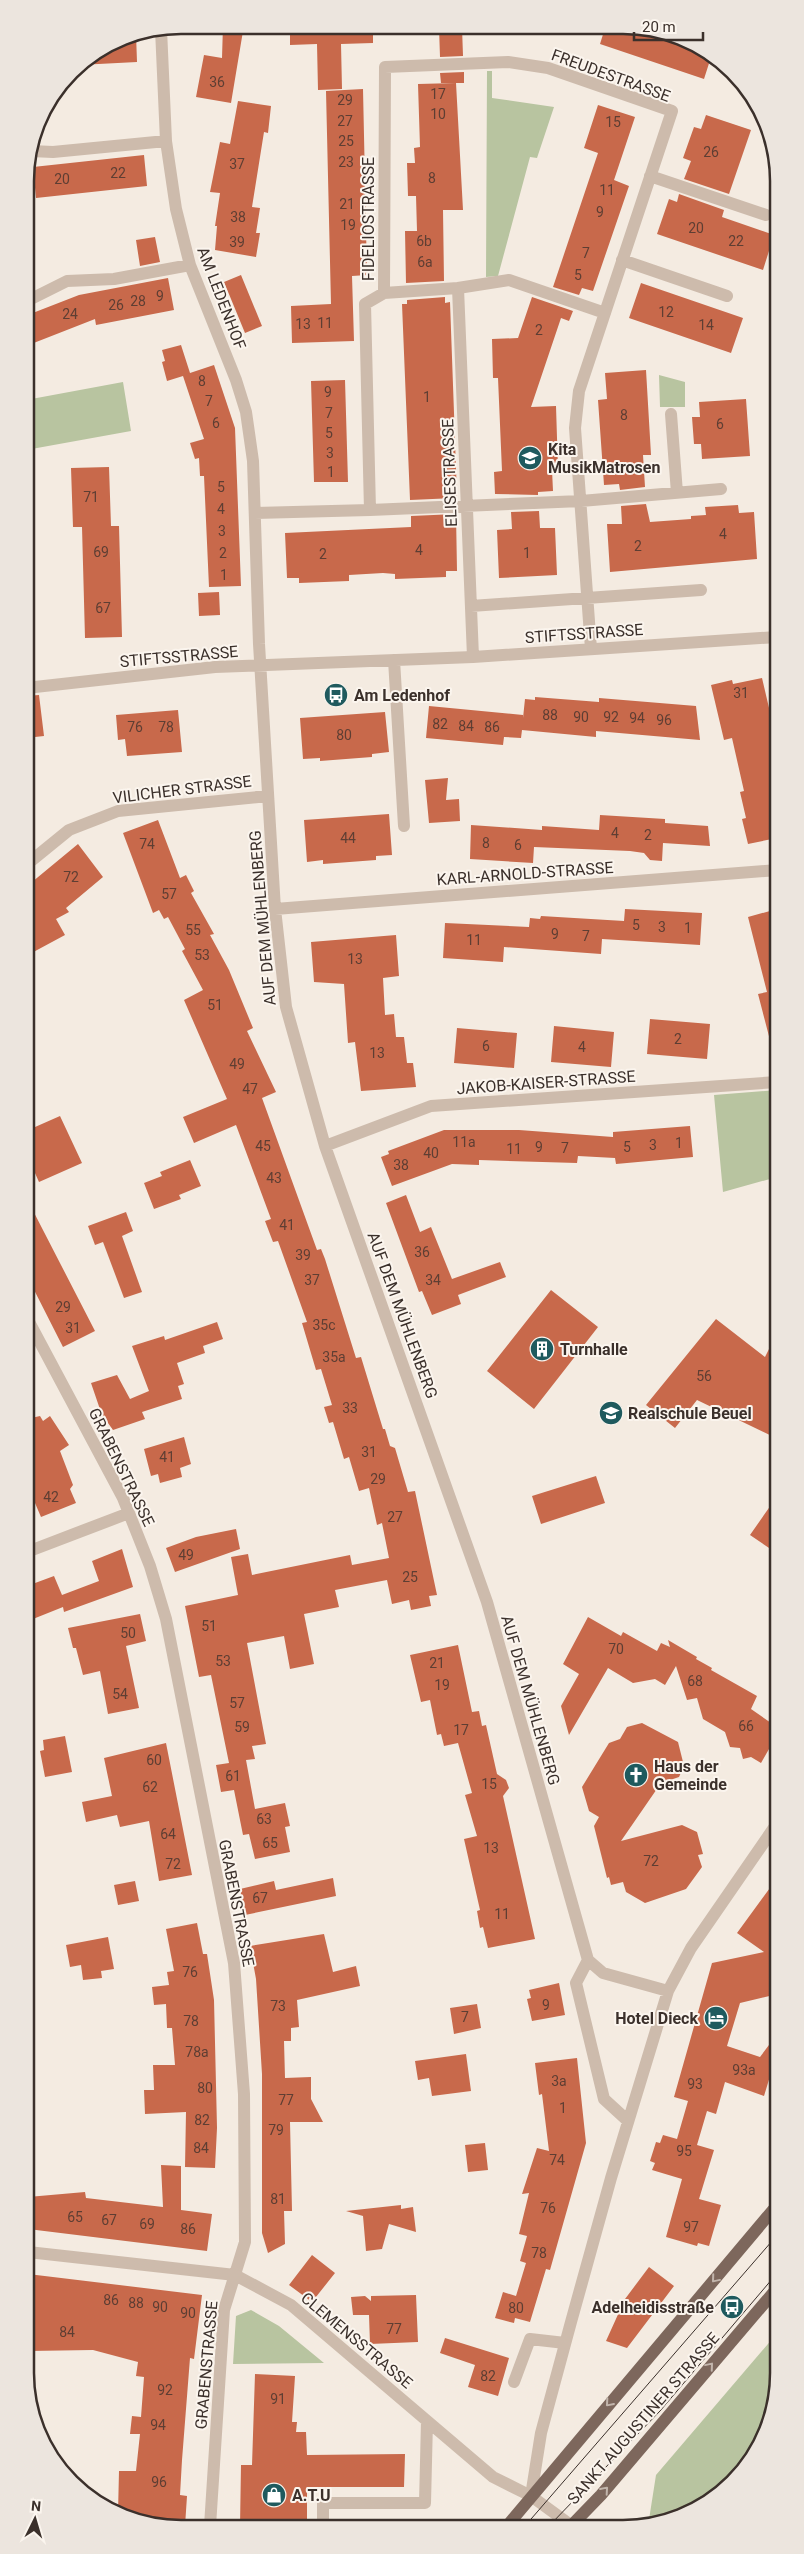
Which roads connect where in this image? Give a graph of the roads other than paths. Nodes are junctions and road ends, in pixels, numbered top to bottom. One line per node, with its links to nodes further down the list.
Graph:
1 (161, 36): 3 (street, AM LEDENHOF)
2 (385, 67): 5 (street, FREUDESTRASSE); 10 (street, FIDELIOSTRASSE)
3 (166, 141): 4 (street); 8 (street, AM LEDENHOF)
4 (37, 151)
5 (650, 176): 6 (street); 7 (street, FREUDESTRASSE)
6 (766, 215)
7 (622, 260): 11 (street); 13 (street, FREUDESTRASSE)
8 (190, 265): 12 (street); 20 (street, AM LEDENHOF)
9 (458, 288): 10 (street); 13 (street); 18 (street, ELISESTRASSE)
10 (384, 293): 19 (street, FIDELIOSTRASSE)
11 (727, 296)
12 (34, 298)
13 (605, 313): 17 (street, FREUDESTRASSE)
14 (671, 414): 16 (street)
15 (721, 489): 16 (street)
16 (677, 493): 17 (street)
17 (581, 501): 18 (street); 22 (street, FREUDESTRASSE)
18 (466, 506): 19 (street); 23 (street, ELISESTRASSE)
19 (370, 510): 20 (street)
20 (256, 513): 28 (street, AM LEDENHOF)
21 (701, 590): 22 (street)
22 (587, 598): 23 (street); 25 (street, FREUDESTRASSE)
23 (470, 606): 26 (street, ELISESTRASSE)
24 (770, 637): 25 (street, STIFTSSTRASSE)
25 (591, 649): 26 (street, STIFTSSTRASSE)
26 (473, 657): 27 (street, STIFTSSTRASSE)
27 (394, 660): 28 (street, STIFTSSTRASSE); 31 (street)
28 (261, 666): 29 (street, STIFTSSTRASSE); 30 (street, AUF DEM MÜHLENBERG)
29 (34, 687)
30 (268, 796): 32 (street, VILICHER STRASSE); 34 (street, AUF DEM MÜHLENBERG)
31 (404, 826)
32 (34, 858)
33 (770, 871): 34 (street, KARL-ARNOLD-STRASSE)
34 (275, 909): 36 (street, AUF DEM MÜHLENBERG)
35 (770, 1082): 36 (street, JAKOB-KAISER-STRASSE)
36 (325, 1146): 41 (street, AUF DEM MÜHLENBERG)
37 (34, 1331): 38 (street, GRABENSTRASSE)
38 (129, 1513): 39 (street); 46 (street, GRABENSTRASSE)
39 (34, 1549)
40 (770, 1834): 42 (street)
41 (588, 1960): 42 (street); 43 (street)
42 (668, 1991): 43 (street)
43 (628, 2121): 48 (street)
44 (770, 2213): 51 (main road, SANKT AUGUSTINER STRASSE, one-way to 51)
45 (34, 2253): 46 (street, CLEMENSSTRASSE)
46 (235, 2275): 50 (street, CLEMENSSTRASSE); 52 (street, GRABENSTRASSE)
47 (770, 2297): 56 (main road, SANKT AUGUSTINER STRASSE, one-way to 47)
48 (565, 2343): 49 (street); 51 (street)
49 (514, 2382)
50 (427, 2421): 51 (street, CLEMENSSTRASSE); 53 (street)
51 (531, 2496): 54 (main road, SANKT AUGUSTINER STRASSE); 55 (street, CLEMENSSTRASSE)
52 (210, 2520)
53 (323, 2520)
54 (512, 2520)
55 (563, 2520)
56 (577, 2520)

